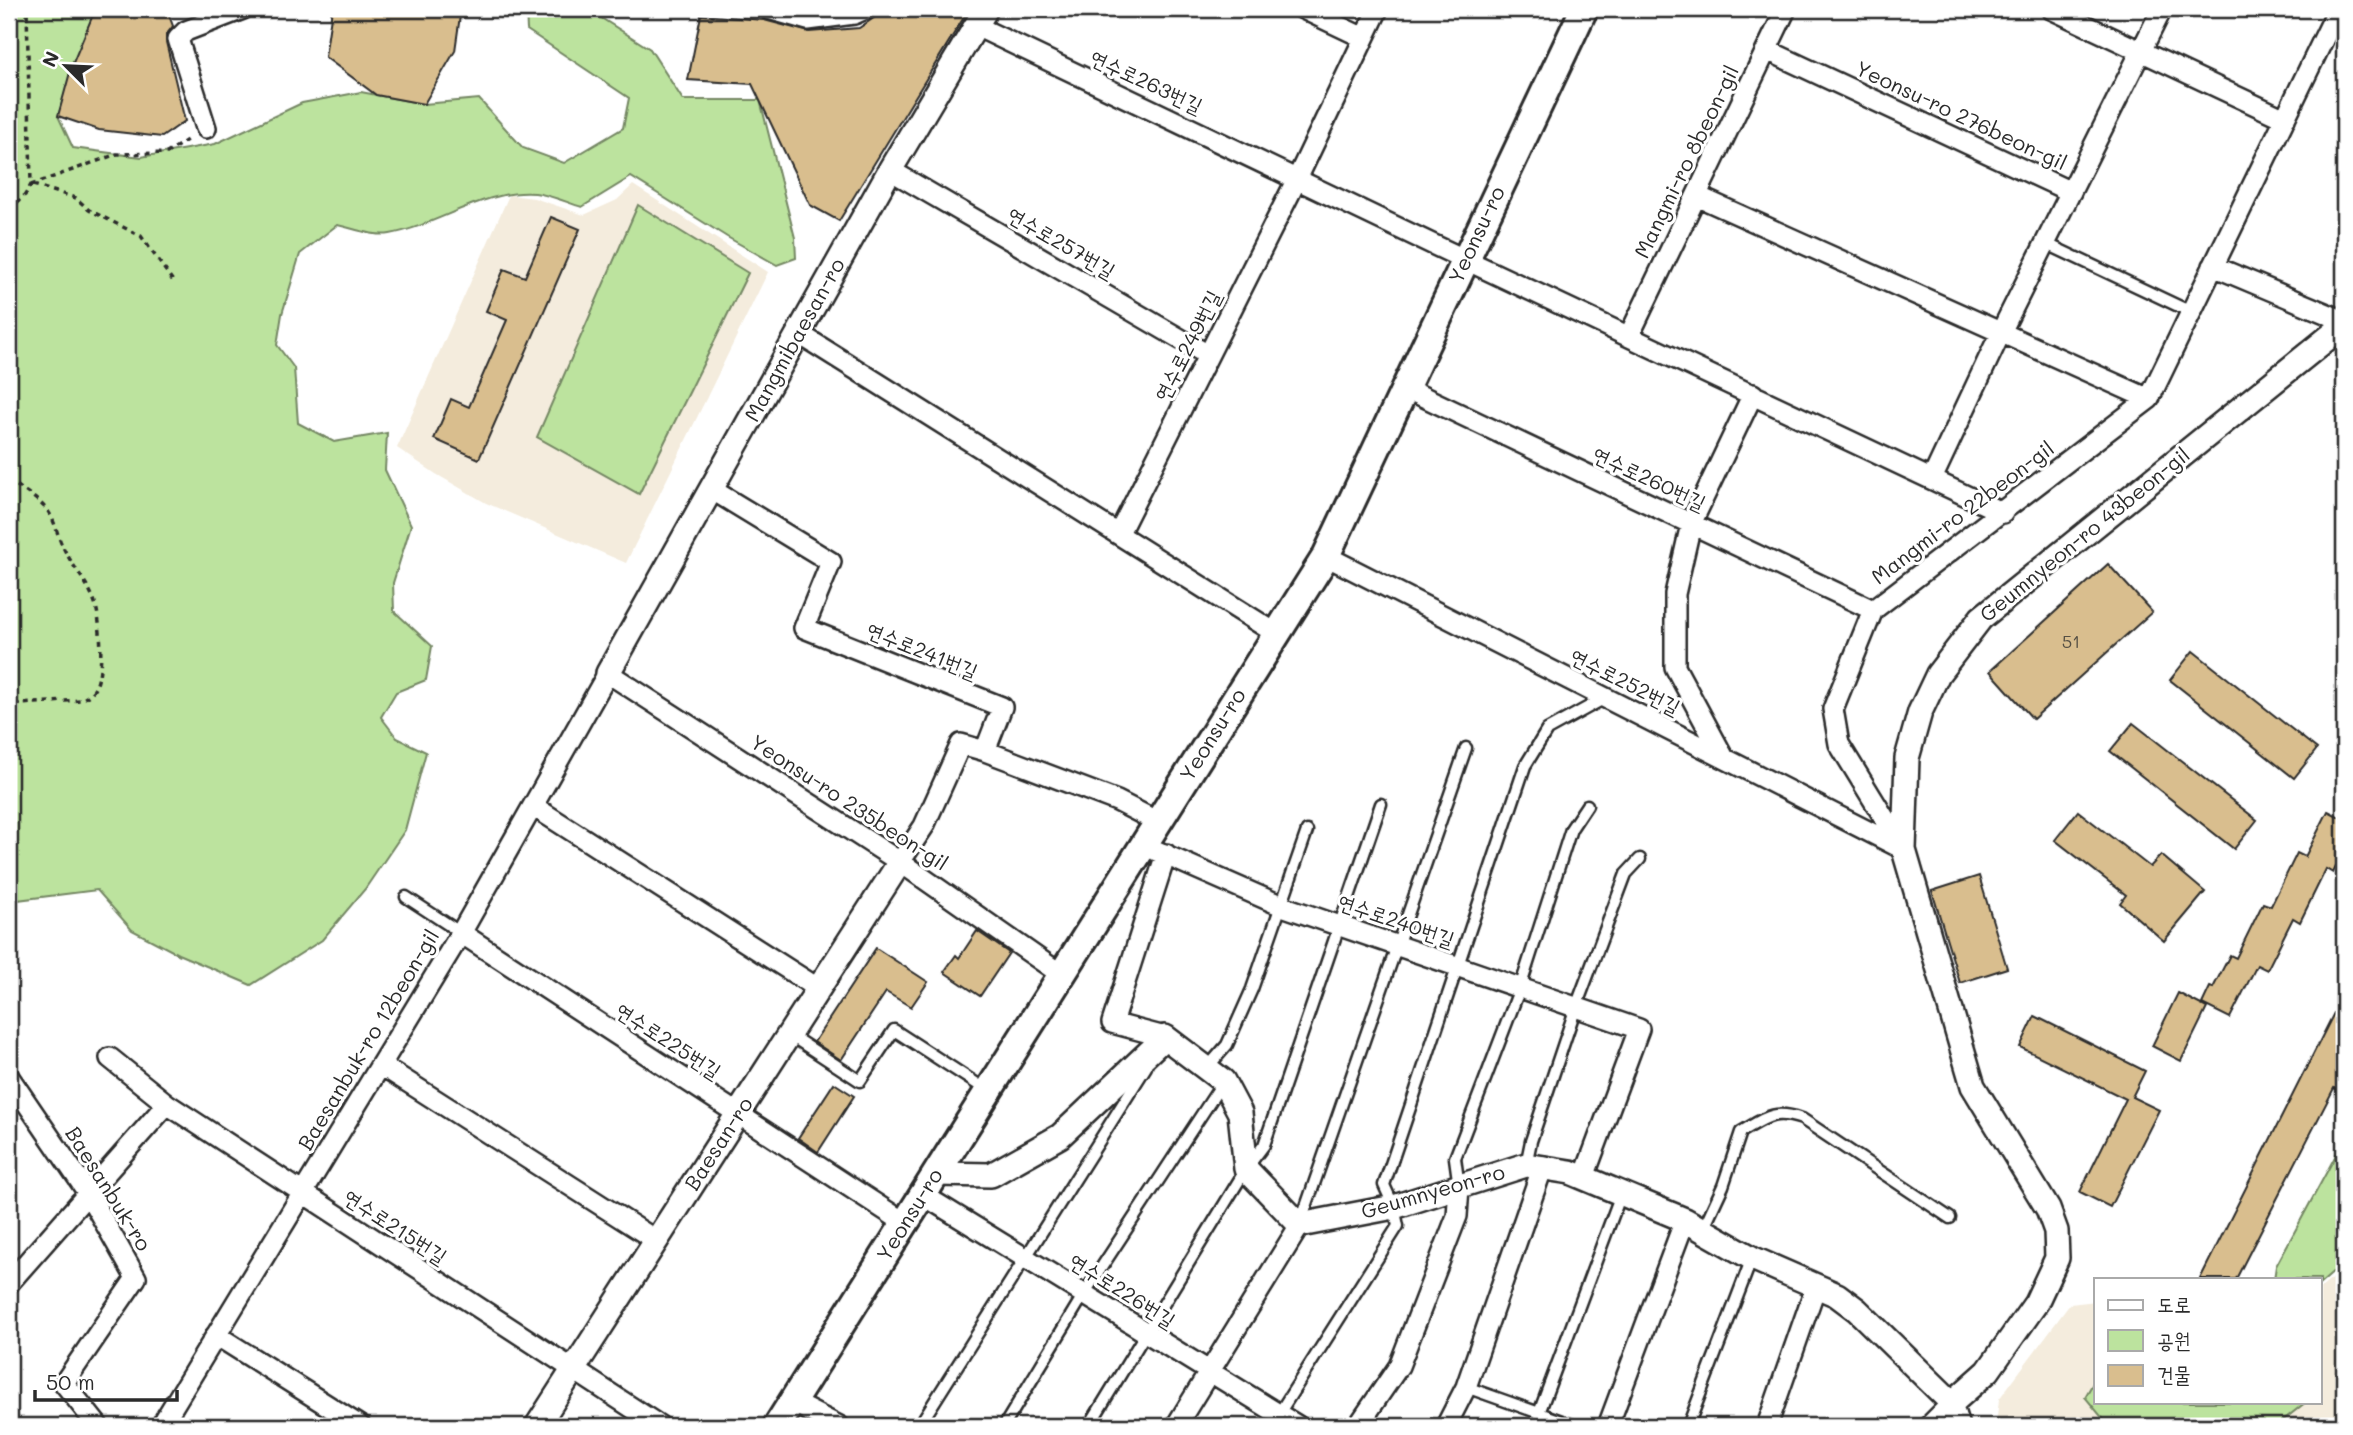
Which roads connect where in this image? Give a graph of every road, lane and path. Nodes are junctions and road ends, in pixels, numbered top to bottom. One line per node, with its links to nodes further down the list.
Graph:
1 (27, 9): 20 (path)
2 (243, 9): 17 (street)
3 (769, 9): 4 (street)
4 (865, 9)
5 (1303, 9): 13 (street)
6 (1378, 9): 13 (street)
7 (1584, 9): 25 (main road, Yeonsu-ro)
8 (1786, 9): 14 (street, Mangmi-ro 8beon-gil)
9 (2051, 9): 15 (street)
10 (2162, 9): 15 (street)
11 (2338, 9): 16 (street, Mangmi-ro 22beon-gil)
12 (981, 17): 18 (street, Mangmibaesan-ro); 19 (street, 연수로263번길)
13 (1364, 38): 19 (street)
14 (1767, 50): 21 (street, Yeonsu-ro 276beon-gil); 22 (street, Mangmi-ro 8beon-gil)
15 (2141, 51): 16 (street); 21 (street)
16 (2285, 119): 26 (street, Mangmi-ro 22beon-gil)
17 (205, 128): 20 (path)
18 (890, 170): 31 (street, Mangmibaesan-ro); 33 (street, 연수로257번길)
19 (1297, 179): 25 (street, 연수로263번길); 33 (street, 연수로249번길)
20 (31, 185): 23 (path); 27 (path)
21 (2071, 191): 24 (street, Yeonsu-ro 276beon-gil)
22 (1697, 195): 30 (street); 32 (street, Mangmi-ro 8beon-gil)
23 (9, 210)
24 (2045, 243): 28 (lane); 30 (street, Yeonsu-ro 276beon-gil)
25 (1466, 259): 32 (street, 연수로263번길); 34 (main road, Yeonsu-ro)
26 (2213, 266): 28 (street, Mangmi-ro 22beon-gil); 29 (street)
27 (175, 284)
28 (2191, 312): 36 (street, Mangmi-ro 22beon-gil)
29 (2344, 323): 59 (street, Geumnyeon-ro 43beon-gil)
30 (2001, 332): 36 (street); 37 (street, Yeonsu-ro 276beon-gil)
31 (798, 334): 39 (street, Mangmibaesan-ro); 42 (street)
32 (1629, 336): 35 (street, 연수로263번길)
33 (1208, 355): 42 (street, 연수로249번길)
34 (1405, 388): 41 (street, 연수로260번길); 43 (main road, Yeonsu-ro)
35 (1753, 394): 37 (street, 연수로263번길); 41 (street)
36 (2149, 399): 40 (street, Mangmi-ro 22beon-gil)
37 (1932, 479): 40 (street, 연수로263번길)
38 (9, 480): 50 (path)
39 (711, 489): 46 (street, Mangmibaesan-ro); 52 (street, 연수로241번길)
40 (2003, 513): 44 (street, Mangmi-ro 22beon-gil)
41 (1691, 524): 44 (street, 연수로260번길); 53 (street)
42 (1119, 533): 45 (street)
43 (1326, 556): 45 (main road, Yeonsu-ro); 48 (street, 연수로252번길)
44 (1873, 610): 59 (street, Mangmi-ro 22beon-gil)
45 (1277, 634): 57 (main road, Yeonsu-ro)
46 (608, 673): 56 (street, Baesanbuk-ro 12beon-gil); 62 (street, Yeonsu-ro 235beon-gil)
47 (9, 694): 50 (path)
48 (1605, 698): 53 (street, 연수로252번길); 68 (lane)
49 (9, 702): 50 (path)
50 (18, 704)
51 (1466, 748): 67 (lane)
52 (985, 751): 57 (street); 62 (street)
53 (1724, 758): 59 (street, 연수로252번길)
54 (1381, 804): 65 (lane)
55 (1587, 805): 70 (lane)
56 (533, 806): 66 (street, Baesanbuk-ro 12beon-gil); 71 (street)
57 (1158, 822): 60 (main road, Yeonsu-ro)
58 (1307, 831): 64 (lane)
59 (1904, 849): 107 (street, Geumnyeon-ro 43beon-gil)
60 (1155, 850): 64 (street, 연수로240번길); 69 (main road, Yeonsu-ro); 74 (street)
61 (1640, 859): 72 (lane)
62 (900, 862): 69 (street, Yeonsu-ro 235beon-gil); 71 (street, Baesan-ro)
63 (406, 897): 66 (lane, 연수로225번길)
64 (1282, 906): 65 (street, 연수로240번길); 77 (lane)
65 (1338, 925): 67 (street, 연수로240번길); 83 (lane)
66 (461, 933): 76 (street, Baesanbuk-ro 12beon-gil); 81 (street, 연수로225번길)
67 (1396, 945): 68 (street, 연수로240번길); 93 (lane)
68 (1457, 966): 70 (street, 연수로240번길); 90 (lane)
69 (1062, 975): 79 (main road, Yeonsu-ro)
70 (1520, 988): 72 (street, 연수로240번길); 86 (lane)
71 (819, 989): 73 (street, Baesan-ro)
72 (1576, 1007): 82 (lane); 84 (street, 연수로240번길)
73 (789, 1035): 79 (lane); 81 (street, Baesan-ro)
74 (1165, 1037): 77 (street); 85 (street); 96 (lane)
75 (110, 1058): 80 (street, 연수로215번길)
76 (381, 1065): 89 (street, Baesanbuk-ro 12beon-gil); 95 (street)
77 (1215, 1075): 83 (street); 100 (lane)
78 (9, 1077): 87 (street, Baesanbuk-ro)
79 (988, 1091): 85 (main road, Yeonsu-ro)
80 (167, 1104): 87 (street); 89 (street, 연수로215번길)
81 (738, 1114): 92 (street, 연수로225번길); 95 (street, Baesan-ro)
82 (1534, 1166): 84 (street); 86 (street, Geumnyeon-ro); 105 (street)
83 (1246, 1170): 93 (street); 101 (lane)
84 (1584, 1177): 88 (street)
85 (929, 1184): 92 (main road, Yeonsu-ro); 96 (street, 연수로226번길)
86 (1459, 1187): 90 (street, Geumnyeon-ro); 122 (street)
87 (88, 1193): 98 (street); 110 (street, Baesanbuk-ro)
88 (1621, 1193): 94 (street); 108 (lane)
89 (303, 1194): 102 (street, Baesanbuk-ro 12beon-gil); 103 (street, 연수로215번길)
90 (1394, 1207): 93 (street, Geumnyeon-ro); 109 (lane)
91 (1950, 1218): 94 (lane)
92 (905, 1223): 106 (main road, Yeonsu-ro)
93 (1300, 1225): 104 (street)
94 (1694, 1225): 97 (street); 125 (street)
95 (657, 1241): 103 (street, Baesan-ro)
96 (1025, 1257): 100 (street, 연수로226번길); 117 (lane)
97 (1752, 1258): 99 (street); 126 (lane)
98 (9, 1283)
99 (1816, 1286): 107 (street); 127 (street)
100 (1084, 1294): 101 (street, 연수로226번길); 118 (lane)
101 (1147, 1333): 104 (street, 연수로226번길); 119 (lane)
102 (216, 1335): 111 (street, Baesanbuk-ro 12beon-gil); 112 (street)
103 (573, 1370): 113 (street, Baesan-ro); 114 (street, 연수로215번길)
104 (1209, 1371): 109 (street, 연수로226번길); 120 (street)
105 (1466, 1387): 108 (lane); 123 (street)
106 (792, 1402): 115 (main road, Yeonsu-ro); 116 (street)
107 (1952, 1403): 128 (street); 129 (street)
108 (1539, 1413): 124 (lane)
109 (1275, 1420): 121 (street, 연수로226번길)
110 (99, 1426)
111 (161, 1426)
112 (360, 1426)
113 (537, 1426)
114 (660, 1426)
115 (777, 1426)
116 (839, 1426)
117 (919, 1426)
118 (1004, 1426)
119 (1089, 1426)
120 (1176, 1426)
121 (1298, 1426)
122 (1358, 1426)
123 (1446, 1426)
124 (1576, 1426)
125 (1608, 1426)
126 (1688, 1426)
127 (1767, 1426)
128 (1929, 1426)
129 (1959, 1426)

